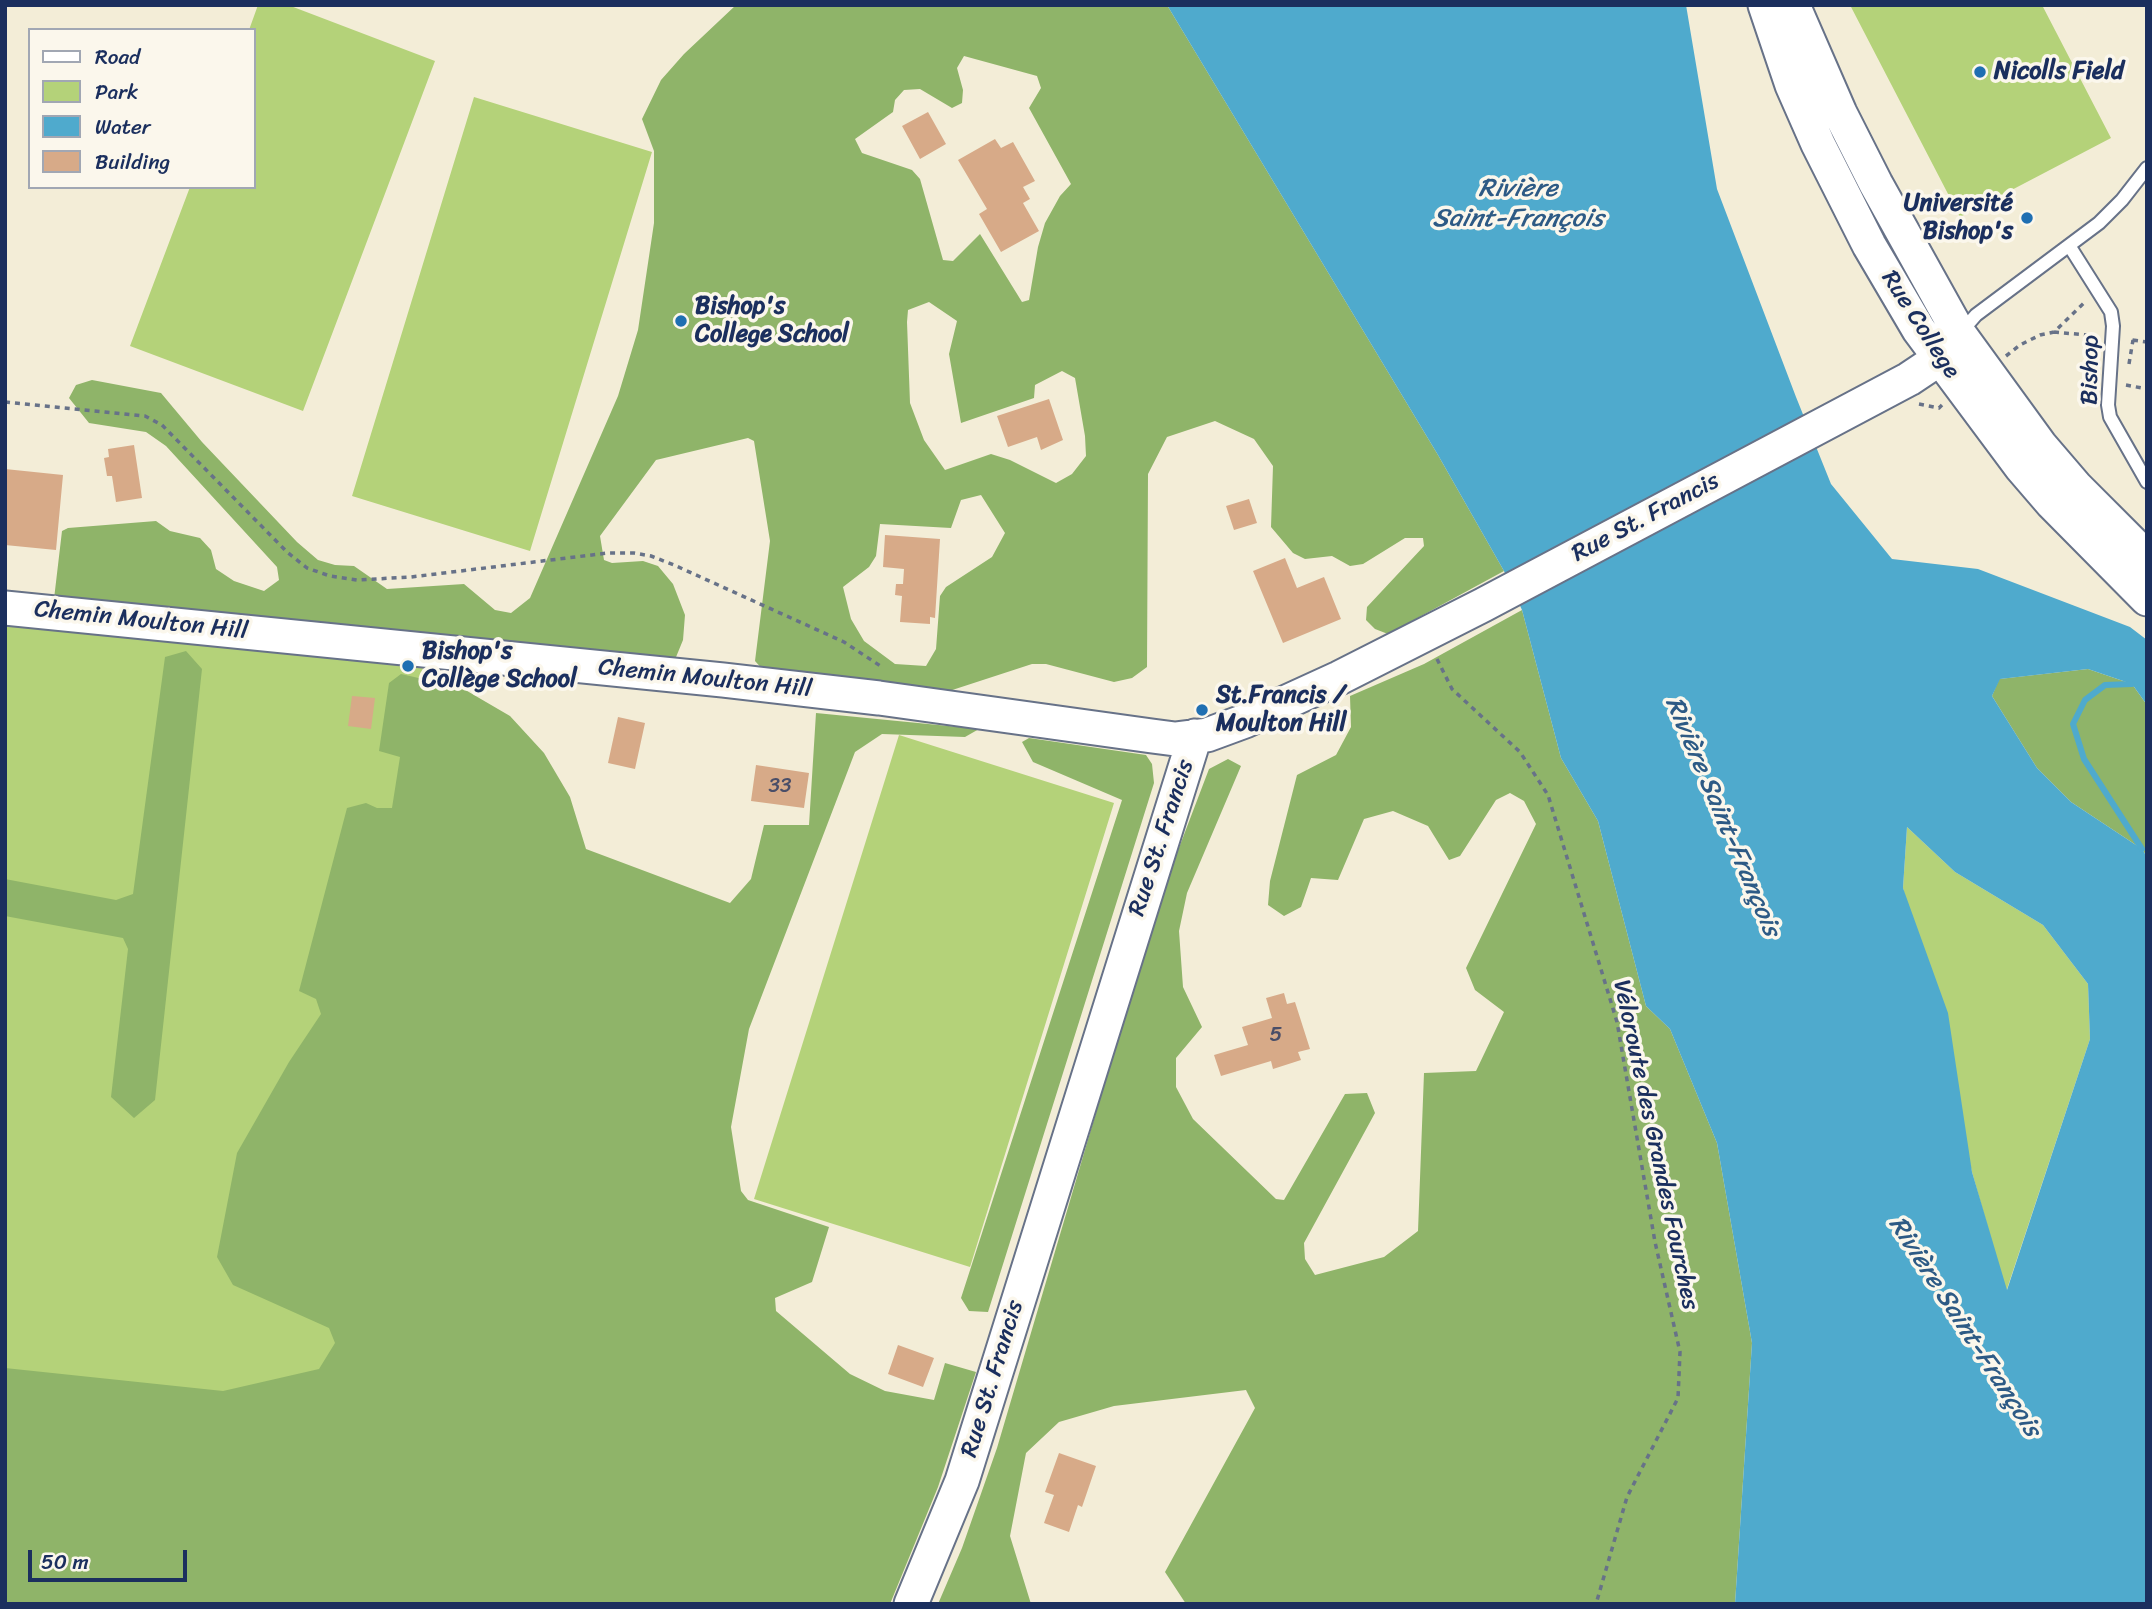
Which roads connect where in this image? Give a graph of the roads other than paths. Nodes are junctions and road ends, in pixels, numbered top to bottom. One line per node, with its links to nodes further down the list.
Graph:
1 (1765, 5): 5 (street, Rue College)
2 (1793, 5): 5 (street, Rue College)
3 (2147, 168): 4 (lane)
4 (2070, 247): 5 (lane); 6 (lane, Bishop)
5 (1949, 347): 7 (street, Rue College); 8 (street, Rue College); 10 (street, Rue St. Francis)
6 (2147, 482)
7 (2147, 558)
8 (2147, 599)
9 (5, 608): 10 (street, Chemin Moulton Hill)
10 (1195, 736): 11 (street, Rue St. Francis)
11 (911, 1604)

